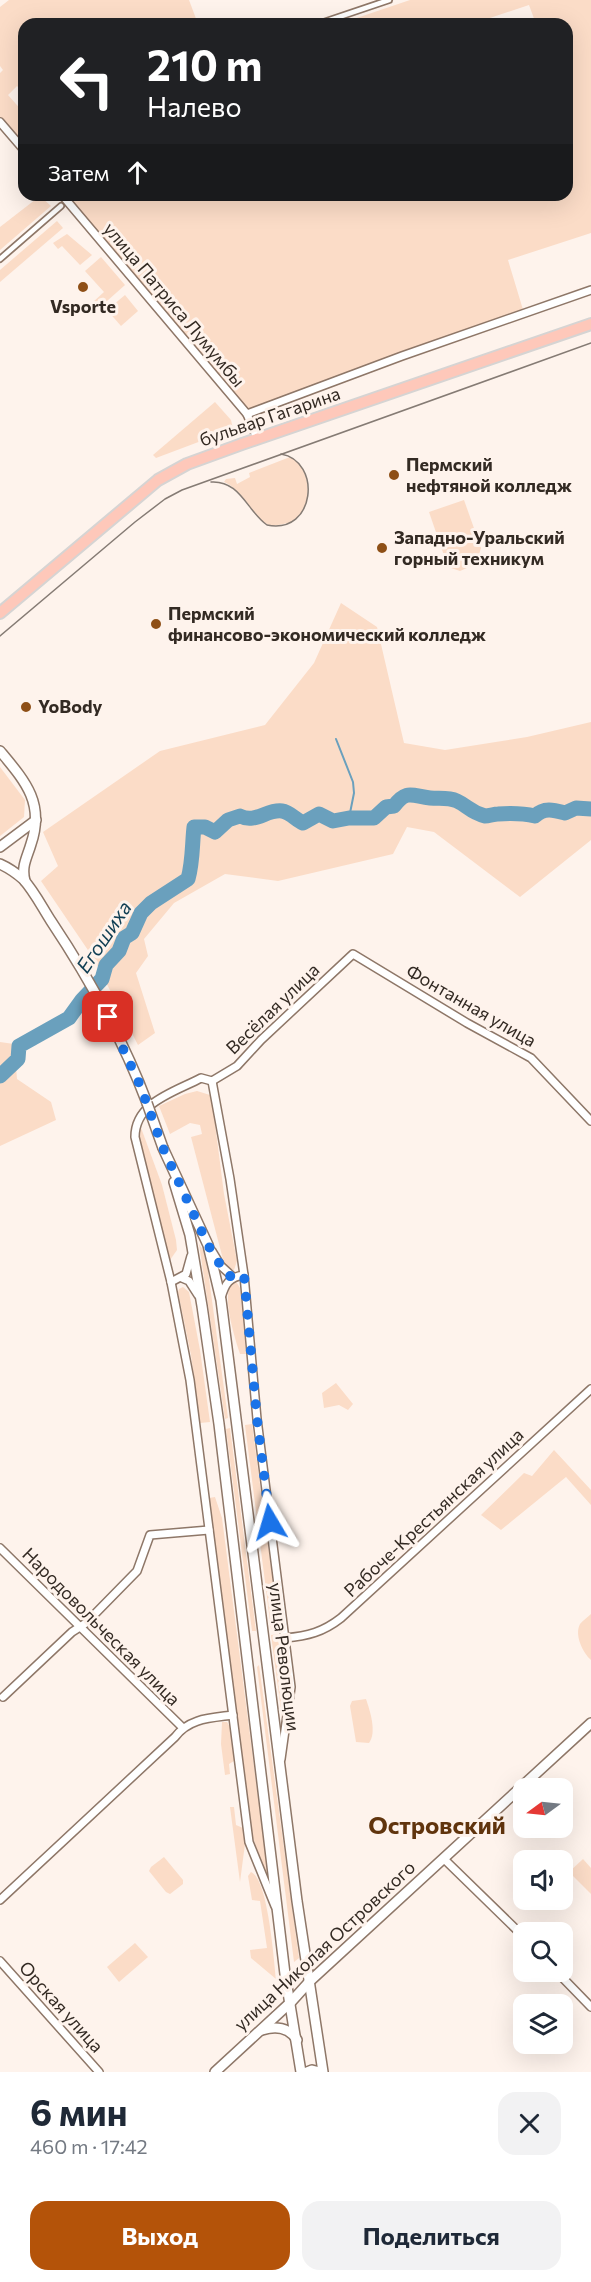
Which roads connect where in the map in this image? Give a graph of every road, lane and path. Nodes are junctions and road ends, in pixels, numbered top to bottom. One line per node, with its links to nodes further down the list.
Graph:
1 (388, 0): 2 (street)
2 (336, 18)
3 (0, 122): 4 (street)
4 (18, 143)
5 (67, 201): 10 (street, улица Патриса Лумумбы)
6 (61, 206): 7 (street)
7 (0, 259)
8 (591, 290): 10 (street)
9 (591, 324): 11 (main road, бульвар Гагарина)
10 (247, 414): 11 (street, улица Патриса Лумумбы)
11 (257, 438): 12 (main road, бульвар Гагарина)
12 (0, 613)
13 (0, 751): 14 (main road)
14 (36, 820): 15 (main road); 17 (main road)
15 (0, 847)
16 (0, 864): 17 (main road, улица Революции)
17 (25, 881): 21 (main road, улица Революции, bridge)
18 (352, 954): 19 (street, Весёлая улица); 20 (street, Фонтанная улица)
19 (212, 1081): 24 (street, улица Революции); 27 (street, Весёлая улица)
20 (591, 1121)
21 (163, 1148): 22 (main road, улица Революции); 23 (main road, улица Революции)
22 (208, 1245): 25 (street); 28 (main road, улица Революции)
23 (193, 1248): 26 (street); 29 (main road, улица Революции)
24 (244, 1275): 25 (street); 34 (street, улица Революции)
25 (232, 1277): 28 (street)
26 (182, 1278): 27 (street); 29 (street)
27 (171, 1282): 31 (street, Весёлая улица)
28 (221, 1300): 35 (main road, улица Революции)
29 (202, 1306): 36 (main road, улица Революции)
30 (591, 1389): 34 (street, Рабоче-Крестьянская улица)
31 (208, 1530): 33 (street); 38 (street, Весёлая улица)
32 (0, 1548): 33 (street, Народовольческая улица)
33 (80, 1627): 37 (street); 40 (street, Народовольческая улица)
34 (285, 1638): 41 (street, улица Революции)
35 (268, 1664): 36 (main road); 41 (main road, улица Революции)
36 (249, 1667): 44 (main road, улица Революции)
37 (3, 1697)
38 (233, 1715): 40 (street); 44 (street, Весёлая улица)
39 (591, 1723): 42 (main road, улица Николая Островского)
40 (182, 1727): 43 (street)
41 (281, 1761): 47 (main road, улица Революции)
42 (444, 1859): 45 (street); 47 (main road, улица Николая Островского)
43 (0, 1900)
44 (278, 1914): 49 (main road, улица Революции)
45 (513, 1926)
46 (0, 1961): 53 (street, Орская улица)
47 (310, 1981): 49 (main road, улица Николая Островского); 57 (main road, улица Революции)
48 (567, 1982): 50 (street)
49 (291, 2002): 51 (main road, улица Николая Островского); 52 (main road, улица Революции)
50 (591, 2007)
51 (260, 2031): 52 (main road); 54 (main road, улица Николая Островского)
52 (298, 2042): 55 (main road, улица Революции)
53 (99, 2072)
54 (215, 2072)
55 (301, 2072)
56 (307, 2072): 57 (main road)
57 (322, 2072)

